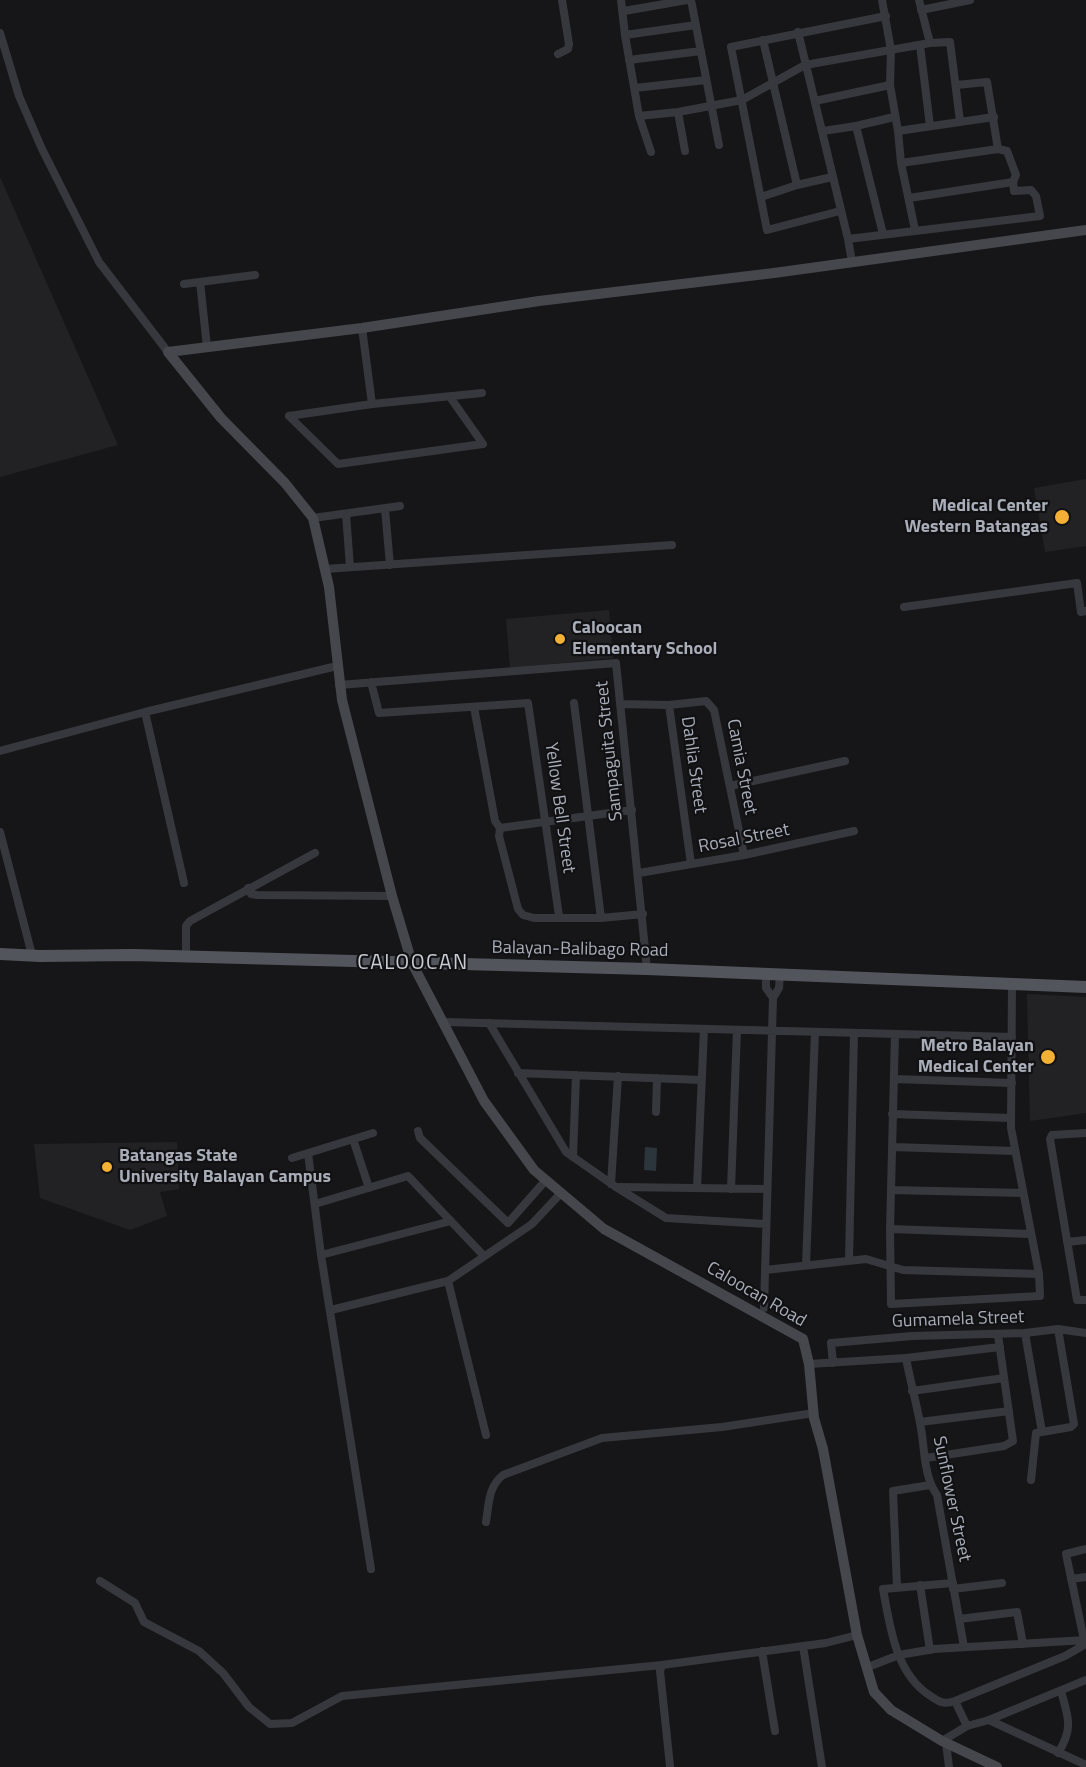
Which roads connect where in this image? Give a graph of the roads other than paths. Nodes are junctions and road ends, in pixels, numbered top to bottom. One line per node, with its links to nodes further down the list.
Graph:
1 (562, 0): 19 (street)
2 (621, 0): 7 (street)
3 (689, 0): 7 (street); 10 (street)
4 (882, 0): 9 (street)
5 (919, 0): 8 (street)
6 (970, 0): 8 (street)
7 (624, 10): 13 (street)
8 (921, 10): 15 (street)
9 (886, 16): 11 (street); 17 (street)
10 (696, 25): 13 (street); 18 (street)
11 (798, 32): 14 (street); 21 (street)
12 (0, 33): 60 (street)
13 (625, 35): 20 (street)
14 (763, 40): 23 (street); 27 (street)
15 (930, 43): 16 (street); 24 (street)
16 (920, 45): 17 (street); 36 (street)
17 (891, 50): 21 (street); 25 (street)
18 (701, 51): 20 (street); 22 (street)
19 (558, 54)
20 (629, 60): 26 (street)
21 (805, 65): 23 (street); 28 (street)
22 (706, 80): 26 (street); 29 (street)
23 (772, 84): 27 (street); 46 (street)
24 (956, 85): 33 (street); 34 (street)
25 (890, 86): 28 (street); 32 (street)
26 (635, 88): 31 (street)
27 (742, 100): 29 (street); 47 (street)
28 (815, 100): 37 (street)
29 (711, 106): 30 (street); 39 (street)
30 (678, 112): 31 (street); 41 (street)
31 (639, 116): 42 (street)
32 (894, 117): 35 (street); 38 (street)
33 (994, 117): 34 (street); 40 (street)
34 (960, 121): 36 (street)
35 (856, 126): 37 (street); 52 (street)
36 (930, 126): 38 (street)
37 (823, 131): 44 (street)
38 (898, 131): 43 (street)
39 (719, 145)
40 (998, 149): 43 (street); 45 (street)
41 (685, 151)
42 (651, 152)
43 (901, 163): 48 (street)
44 (832, 177): 46 (street); 49 (street)
45 (1013, 182): 48 (street); 50 (street)
46 (797, 185): 47 (street)
47 (761, 197): 49 (street)
48 (909, 198): 50 (street)
49 (840, 212): 53 (street)
50 (915, 230): 52 (street)
51 (1086, 230): 54 (street)
52 (883, 234): 53 (street)
53 (848, 239): 54 (street)
54 (852, 262): 58 (street)
55 (255, 275): 56 (street)
56 (200, 282): 57 (street); 59 (street)
57 (184, 284)
58 (362, 328): 59 (street); 63 (street)
59 (207, 347): 60 (street)
60 (168, 352): 67 (street)
61 (482, 393): 62 (street)
62 (450, 397): 63 (street); 63 (street)
63 (372, 404)
64 (400, 506): 65 (street)
65 (385, 509): 66 (street); 69 (street)
66 (346, 513): 67 (street); 70 (street)
67 (312, 518): 71 (street, Caloocan Road)
68 (672, 545): 69 (street)
69 (390, 565): 70 (street)
70 (350, 567): 71 (street)
71 (325, 569): 74 (street, Caloocan Road)
72 (904, 607): 73 (street)
73 (1086, 611)
74 (337, 666): 76 (street, Caloocan Road); 81 (street)
75 (371, 682): 76 (street, Sampaguita Street); 78 (street, Sampaguita Street); 80 (street)
76 (339, 685): 97 (street, Caloocan Road)
77 (574, 703): 86 (street)
78 (620, 704): 79 (street, Camia Street); 85 (street, Sampaguita Street)
79 (669, 705): 84 (street, Camia Street); 93 (street, Dahlia Street)
80 (474, 707): 87 (street, Yellow Bell Street); 88 (street)
81 (145, 712): 82 (street); 95 (street)
82 (0, 751)
83 (845, 761): 84 (street)
84 (730, 786): 92 (street, Camia Street)
85 (632, 810): 86 (street); 94 (street, Sampaguita Street)
86 (588, 816): 87 (street); 100 (street)
87 (545, 821): 88 (street); 99 (street, Yellow Bell Street)
88 (500, 828): 99 (street)
89 (854, 831): 92 (street, Rosal Street)
90 (0, 832): 102 (street)
91 (315, 852): 96 (street)
92 (744, 855): 93 (street, Rosal Street)
93 (691, 864): 94 (street, Rosal Street)
94 (639, 873): 98 (street, Sampaguita Street)
95 (184, 883)
96 (248, 888): 97 (street); 103 (street)
97 (392, 896): 104 (street, Caloocan Road)
98 (643, 914): 100 (street); 105 (street, Sampaguita Street)
99 (559, 916): 100 (street)
100 (601, 918)
101 (0, 954): 102 (main road, Balayan-Balibago Road)
102 (32, 956): 103 (main road, Balayan-Balibago Road)
103 (186, 957): 104 (main road, Balayan-Balibago Road)
104 (412, 963): 105 (main road, Balayan-Balibago Road); 139 (street, Caloocan Road)
105 (648, 969): 106 (main road, Balayan-Balibago Road)
106 (766, 974): 107 (main road, Balayan-Balibago Road); 110 (street)
107 (780, 974): 108 (main road, Balayan-Balibago Road); 110 (street)
108 (1012, 984): 109 (main road, Balayan-Balibago Road); 119 (street)
109 (1086, 987)
110 (773, 998): 115 (street)
111 (446, 1022): 112 (street)
112 (489, 1023): 113 (street); 120 (street)
113 (704, 1029): 114 (street); 125 (street)
114 (737, 1030): 115 (street); 143 (street)
115 (772, 1030): 116 (street); 144 (street)
116 (815, 1032): 117 (street); 158 (street)
117 (854, 1033): 118 (street); 157 (street)
118 (895, 1034): 119 (street); 124 (street)
119 (1012, 1037): 126 (street)
120 (518, 1073): 121 (street); 137 (street)
121 (576, 1075): 122 (street); 137 (street)
122 (618, 1076): 123 (street); 140 (street)
123 (657, 1078): 125 (street); 127 (street)
124 (894, 1079): 126 (street); 128 (street)
125 (702, 1080): 142 (street)
126 (1012, 1083): 129 (street)
127 (656, 1112)
128 (892, 1114): 129 (street); 134 (street)
129 (1011, 1118): 135 (street)
130 (418, 1131): 139 (street)
131 (373, 1133): 133 (street)
132 (1086, 1133): 154 (street)
133 (353, 1139): 136 (street); 141 (street)
134 (892, 1147): 135 (street); 145 (street)
135 (1015, 1151): 147 (street)
136 (308, 1153): 138 (street); 148 (street)
137 (573, 1157): 140 (street)
138 (292, 1158)
139 (546, 1180): 146 (street, Caloocan Road)
140 (614, 1186): 142 (street); 150 (street)
141 (369, 1188): 148 (street); 149 (street)
142 (697, 1188): 143 (street)
143 (731, 1189): 144 (street)
144 (767, 1189): 150 (street)
145 (891, 1190): 147 (street); 151 (street)
146 (561, 1193): 156 (street); 173 (street, Caloocan Road)
147 (1023, 1193): 152 (street)
148 (315, 1204): 155 (street)
149 (451, 1221): 155 (street); 156 (street)
150 (766, 1224): 160 (street)
151 (890, 1229): 152 (street); 159 (street)
152 (1031, 1234): 161 (street)
153 (1086, 1240): 154 (street)
154 (1067, 1242): 163 (street)
155 (321, 1255): 165 (street)
156 (484, 1256): 162 (street)
157 (849, 1260): 158 (street); 159 (street)
158 (807, 1265): 160 (street)
159 (890, 1266): 161 (street); 161 (street)
160 (765, 1270): 164 (street)
161 (1039, 1274)
162 (448, 1281): 165 (street); 180 (street)
163 (1086, 1300)
164 (764, 1308)
165 (332, 1310): 186 (street)
166 (1058, 1329): 167 (street, Gumamela Street); 168 (street, Gumamela Street); 179 (street)
167 (1025, 1333): 169 (street, Gumamela Street); 179 (street)
168 (1086, 1333)
169 (999, 1335): 170 (street); 172 (street, Gumamela Street)
170 (1000, 1347): 171 (street); 174 (street)
171 (906, 1358): 172 (street); 175 (street, Sunflower Street)
172 (832, 1363): 173 (street)
173 (809, 1364): 177 (street, Caloocan Road)
174 (1004, 1378): 175 (street); 176 (street)
175 (912, 1391): 178 (street, Sunflower Street)
176 (1009, 1411): 178 (street); 181 (street)
177 (814, 1413): 184 (street); 196 (street, Caloocan Road)
178 (920, 1422): 181 (street, Sunflower Street)
179 (1042, 1432): 182 (street)
180 (486, 1435)
181 (926, 1458): 183 (street, Sunflower Street)
182 (1031, 1480)
183 (930, 1485): 192 (street, Sunflower Street); 193 (street)
184 (486, 1522)
185 (1086, 1550): 188 (street)
186 (371, 1569)
187 (1086, 1577): 188 (street)
188 (1071, 1579): 194 (street)
189 (100, 1581): 204 (street)
190 (1002, 1583): 192 (street)
191 (920, 1585): 192 (street); 193 (street); 201 (street)
192 (953, 1586): 195 (street, Sunflower Street)
193 (897, 1587): 203 (street)
194 (1082, 1609): 197 (street)
195 (959, 1619): 198 (street); 200 (street, Sunflower Street)
196 (857, 1635): 199 (street); 205 (street, Caloocan Road)
197 (1085, 1642): 198 (street); 208 (street)
198 (1023, 1644): 200 (street)
199 (803, 1646): 202 (street); 216 (street)
200 (964, 1647): 201 (street)
201 (930, 1650): 203 (street)
202 (762, 1651): 204 (street); 211 (street)
203 (899, 1655): 205 (street); 208 (street)
204 (662, 1665): 215 (street)
205 (868, 1667): 212 (street, Caloocan Road)
206 (1086, 1680): 207 (street)
207 (1061, 1691): 209 (street); 213 (street)
208 (954, 1701): 210 (street)
209 (989, 1720): 210 (street); 213 (street)
210 (968, 1726): 212 (street)
211 (775, 1731)
212 (944, 1742): 217 (street); 218 (street, Caloocan Road)
213 (1058, 1753): 214 (street)
214 (1086, 1765)
215 (670, 1766)
216 (822, 1767)
217 (949, 1767)
218 (997, 1767)

